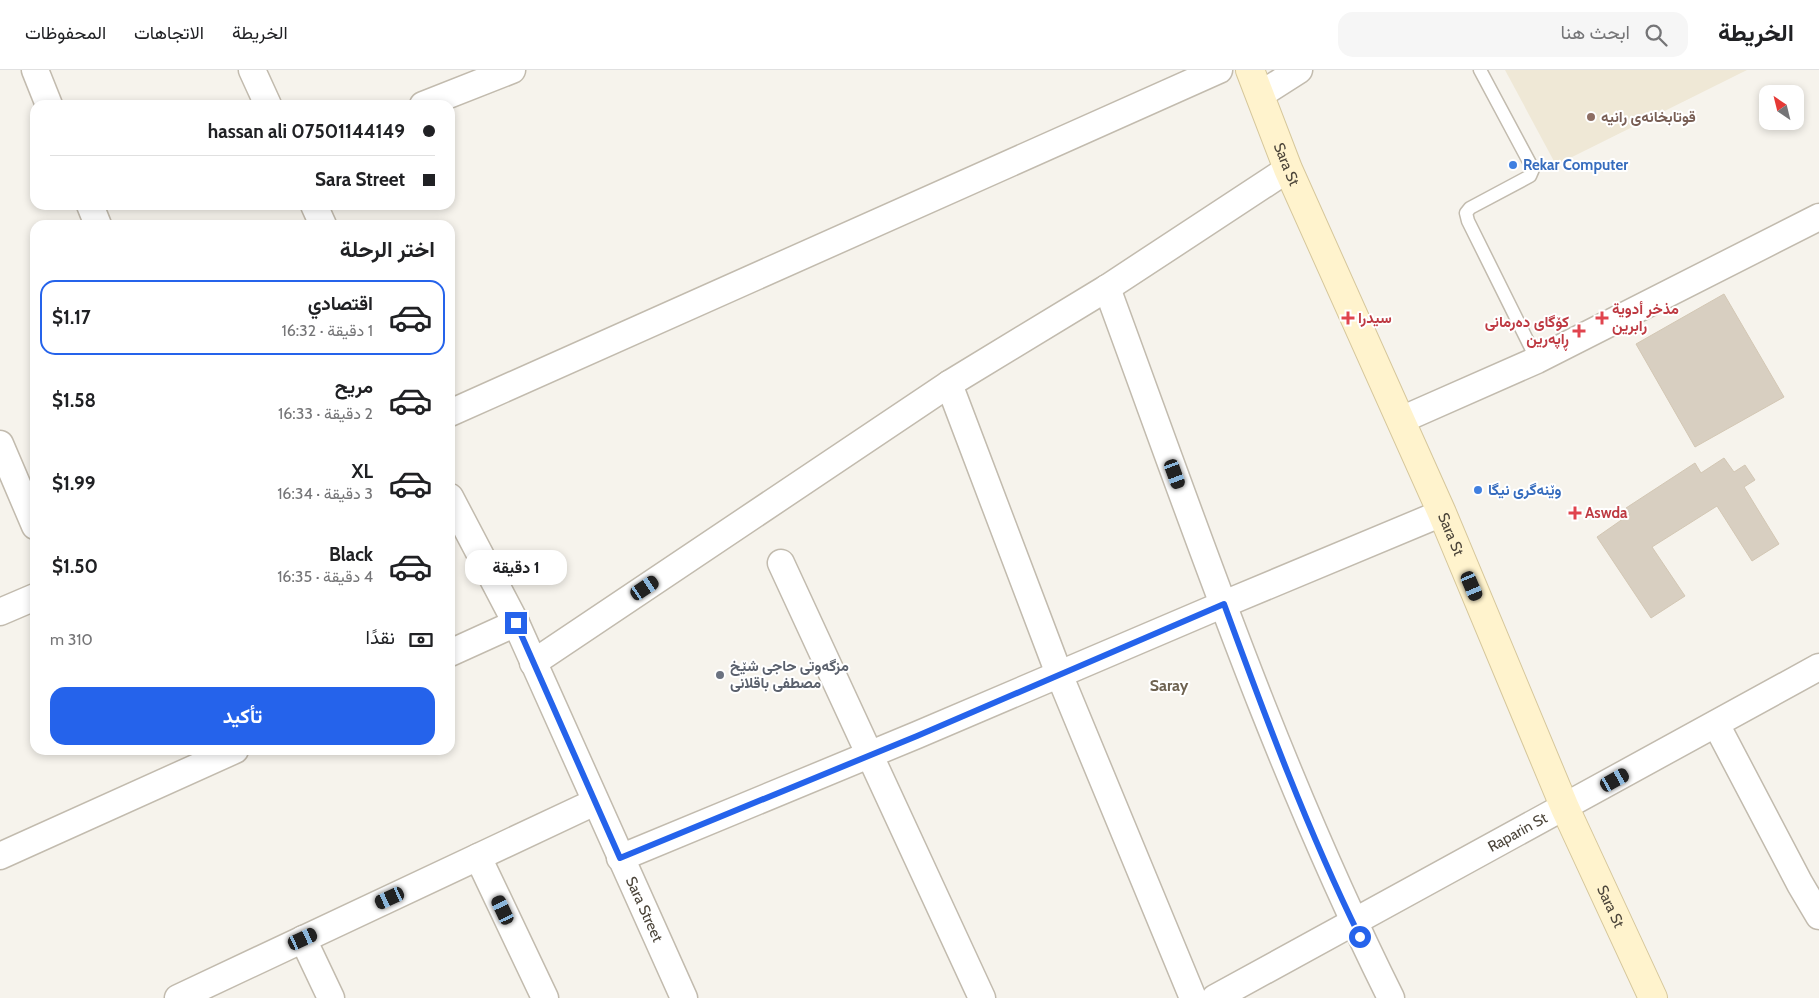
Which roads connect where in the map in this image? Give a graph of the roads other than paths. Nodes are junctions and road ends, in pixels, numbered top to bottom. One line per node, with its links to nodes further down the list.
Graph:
1 (35, 70): 9 (street)
2 (252, 70): 10 (street)
3 (512, 70): 11 (street)
4 (1219, 70): 17 (street)
5 (1250, 70): 8 (main road, Sara St)
6 (1299, 70): 8 (street)
7 (1480, 70): 15 (lane)
8 (1260, 95): 12 (main road, Sara St)
9 (47, 100)
10 (266, 100)
11 (436, 100)
12 (1288, 170): 14 (street); 18 (main road, Sara St)
13 (1819, 217): 15 (street)
14 (1106, 288): 16 (street); 25 (street)
15 (1537, 360): 18 (street)
16 (949, 384): 29 (street); 31 (street)
17 (455, 411)
18 (1401, 420): 21 (main road, Sara St)
19 (0, 444): 22 (street)
20 (455, 507): 27 (street, Sara Street)
21 (1442, 513): 25 (street); 36 (main road, Sara St)
22 (30, 514)
23 (782, 563): 33 (street)
24 (30, 599): 26 (street)
25 (1224, 604): 31 (street); 41 (street)
26 (0, 612)
27 (516, 623): 28 (street); 29 (street, Sara Street)
28 (455, 651)
29 (534, 663): 35 (street, Sara Street)
30 (1819, 667): 32 (street, Raparin St)
31 (1059, 674): 33 (street); 48 (street)
32 (1716, 724): 36 (street, Raparin St); 40 (street)
33 (870, 754): 39 (street); 47 (street)
34 (224, 755): 37 (street)
35 (595, 802): 38 (street); 39 (street, Sara Street)
36 (1565, 808): 41 (street, Raparin St); 51 (main road, Sara St)
37 (0, 856)
38 (478, 857): 42 (street); 45 (street)
39 (620, 858): 46 (street, Sara Street)
40 (1819, 916)
41 (1353, 922): 49 (street, Raparin St); 50 (street)
42 (303, 939): 43 (street); 44 (street)
43 (178, 998)
44 (331, 998)
45 (545, 998)
46 (684, 998)
47 (982, 998)
48 (1193, 998)
49 (1215, 998)
50 (1391, 998)
51 (1653, 998)

